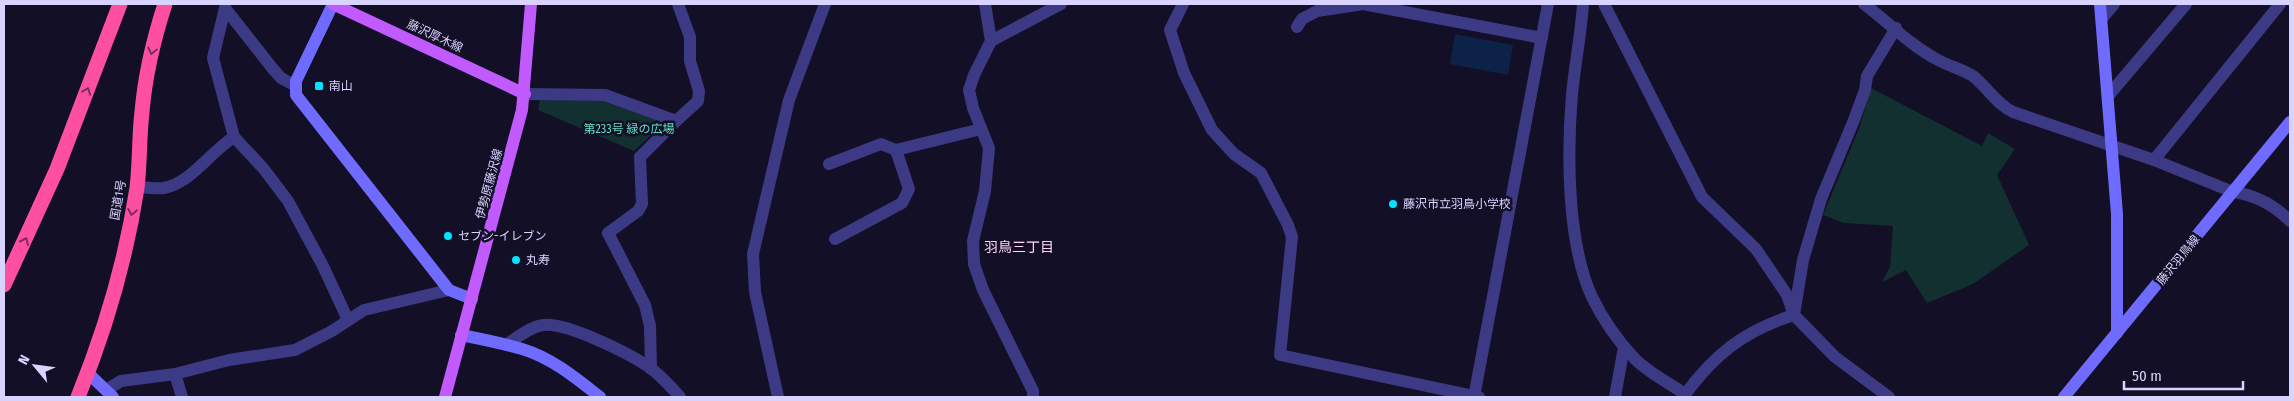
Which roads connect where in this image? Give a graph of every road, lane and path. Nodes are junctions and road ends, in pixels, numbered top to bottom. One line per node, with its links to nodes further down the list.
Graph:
1 (120, 4): 38 (highway, one-way to 1)
2 (165, 4): 34 (highway, 国道1号, one-way to 34)
3 (333, 4): 23 (street); 24 (main road, 藤沢厚木線)
4 (531, 4): 24 (main road, 伊勢原藤沢線)
5 (678, 4): 26 (street)
6 (824, 4): 57 (street)
7 (985, 4): 22 (street)
8 (1061, 4): 22 (street)
9 (1183, 4): 59 (street)
10 (1548, 4): 21 (street)
11 (1583, 4): 46 (street)
12 (1604, 4): 41 (street)
13 (1864, 4): 20 (street)
14 (2100, 4): 18 (street)
15 (2114, 4): 18 (street)
16 (2186, 4): 25 (street)
17 (2280, 4): 32 (street)
18 (2102, 17): 25 (street)
19 (1298, 27): 21 (street)
20 (1896, 28): 30 (street); 41 (street)
21 (1542, 38): 59 (street)
22 (992, 41): 28 (street)
23 (294, 85): 29 (street); 39 (street)
24 (525, 94): 26 (street); 40 (main road, 伊勢原藤沢線)
25 (2108, 96): 30 (street)
26 (676, 122): 47 (street)
27 (2290, 122): 35 (street, 藤沢羽鳥線)
28 (981, 128): 31 (street); 58 (street)
29 (234, 137): 34 (street); 42 (street)
30 (2111, 145): 32 (street); 43 (street)
31 (896, 150): 33 (street); 37 (street)
32 (2154, 160): 35 (street)
33 (829, 164)
34 (137, 187): 48 (highway, 国道1号, one-way to 48)
35 (2233, 192): 36 (street); 43 (street, 藤沢羽鳥線)
36 (2290, 221)
37 (835, 239)
38 (4, 285)
39 (449, 290): 40 (street); 42 (street)
40 (472, 299): 44 (main road, 伊勢原藤沢線)
41 (1794, 315): 51 (street); 61 (street)
42 (348, 320): 49 (street)
43 (2117, 333): 62 (street, 藤沢羽鳥線)
44 (461, 335): 45 (street); 54 (main road, 伊勢原藤沢線)
45 (506, 345): 47 (street); 55 (street)
46 (1624, 346): 51 (street); 60 (street)
47 (651, 369): 56 (street)
48 (88, 373): 50 (street); 52 (highway, 国道1号)
49 (175, 374): 50 (street); 53 (street)
50 (109, 394)
51 (1684, 396)
52 (78, 397)
53 (182, 397)
54 (445, 397)
55 (600, 397)
56 (680, 397)
57 (778, 397)
58 (1033, 397)
59 (1476, 397)
60 (1615, 397)
61 (1889, 397)
62 (2064, 397)

